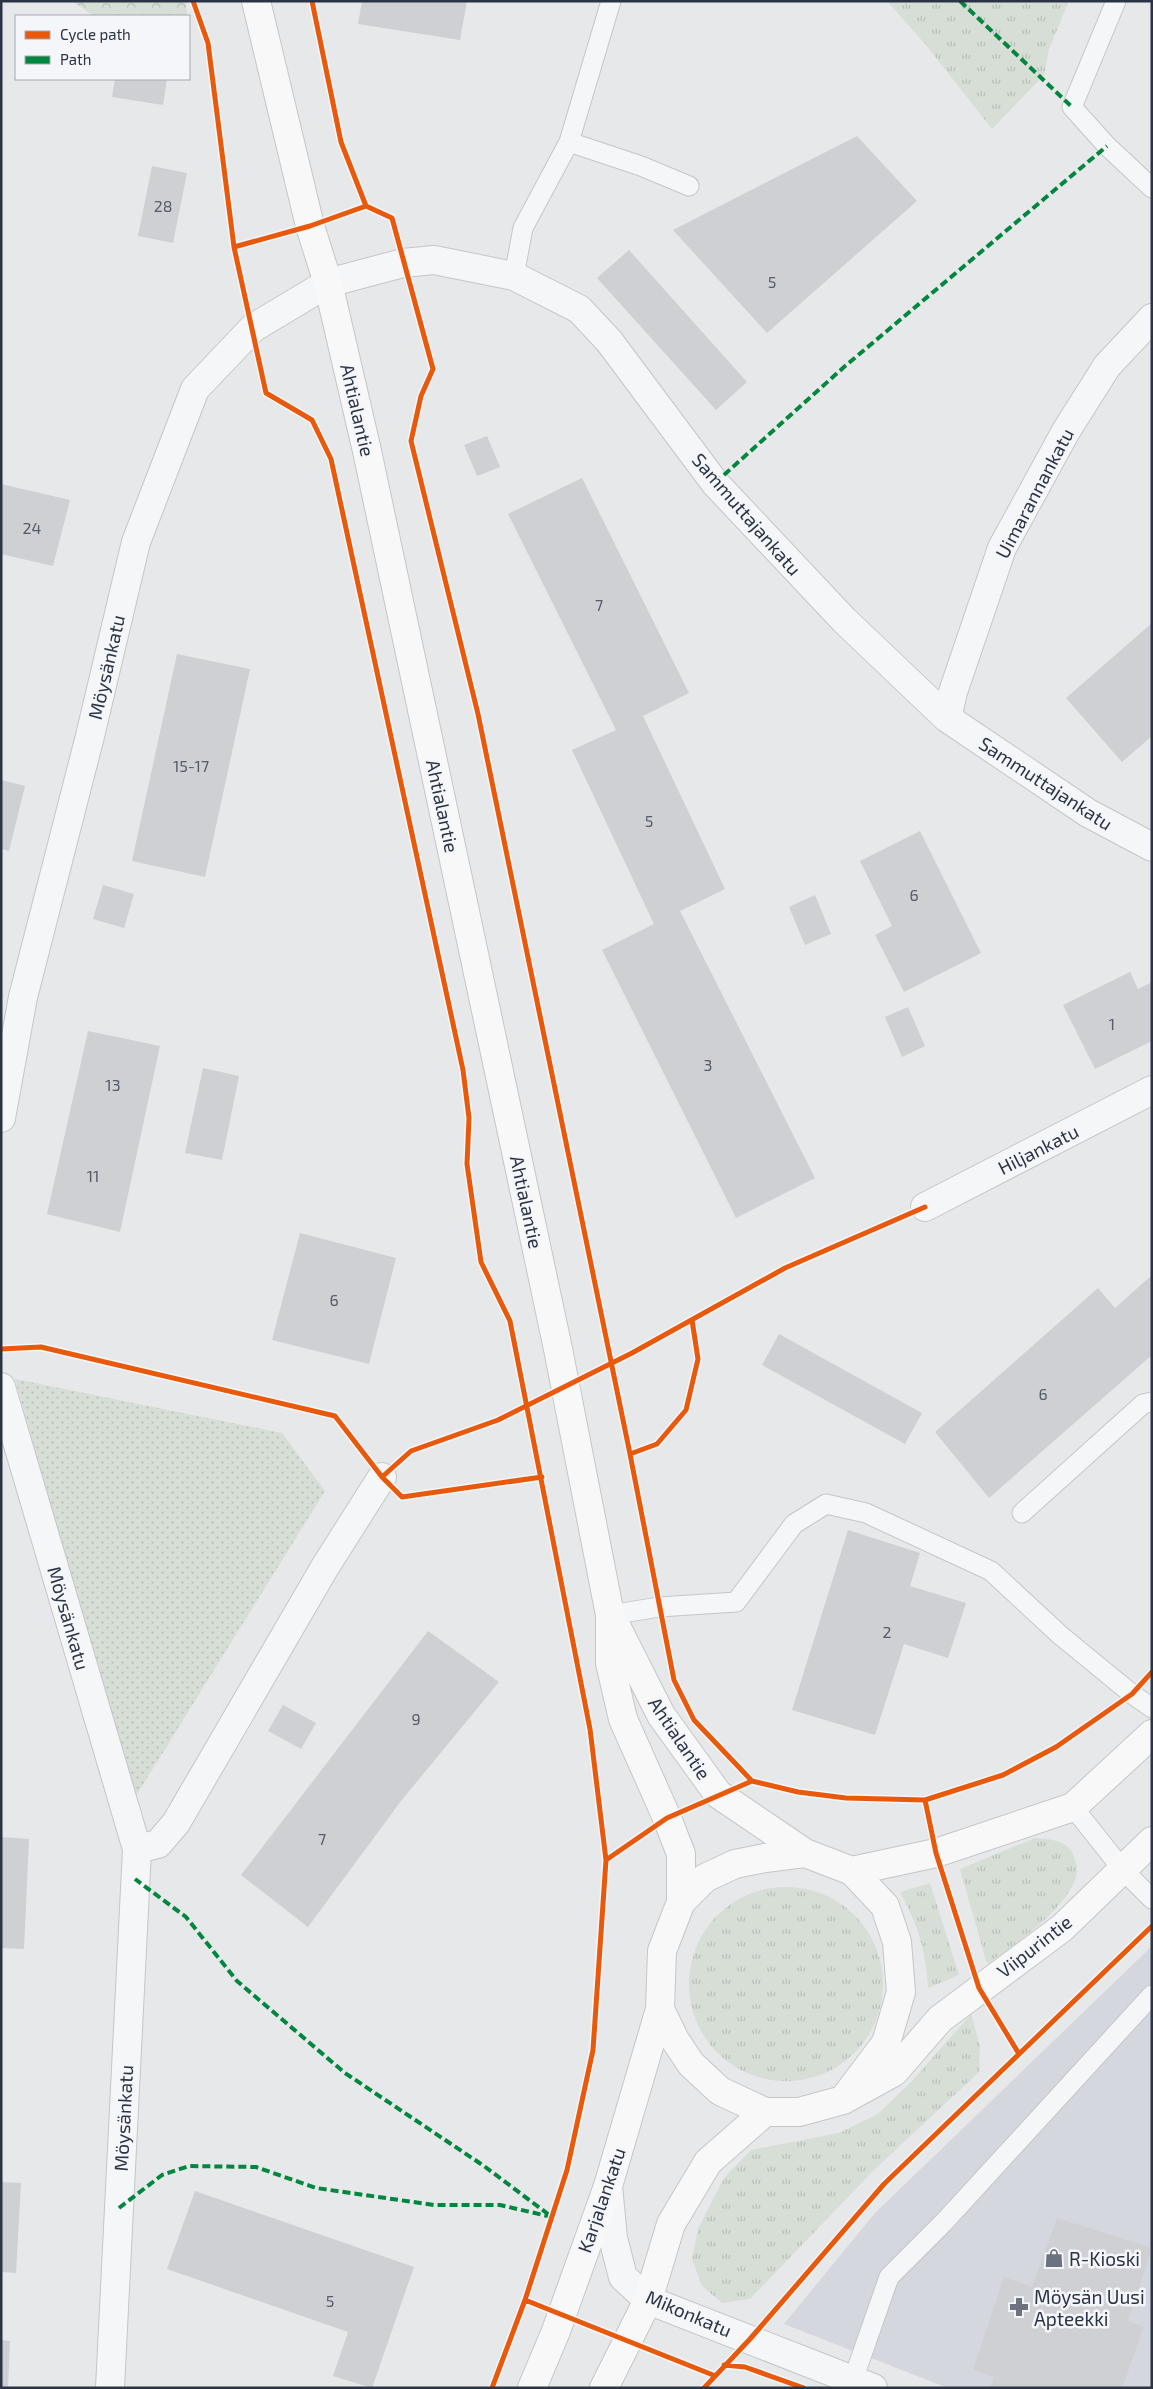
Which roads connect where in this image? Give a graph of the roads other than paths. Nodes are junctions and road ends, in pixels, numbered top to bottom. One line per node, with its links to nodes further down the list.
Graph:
1 (256, 1): 8 (main road, Ahtialantie)
2 (611, 1): 4 (lane)
3 (1116, 1): 6 (lane)
4 (569, 142): 5 (lane); 7 (lane)
5 (689, 186)
6 (1152, 188)
7 (514, 276): 8 (street, Sammuttajankatu); 10 (street, Sammuttajankatu)
8 (328, 283): 13 (street, Möysänkatu); 19 (main road, Ahtialantie)
9 (1152, 318): 10 (street, Uimarannankatu)
10 (947, 718): 11 (street, Sammuttajankatu)
11 (1152, 847)
12 (1152, 1090): 14 (street, Hiljankatu)
13 (1, 1118)
14 (924, 1207)
15 (1, 1387): 24 (street, Möysänkatu)
16 (1152, 1402): 18 (lane)
17 (382, 1477): 24 (street)
18 (1022, 1513)
19 (610, 1615): 20 (lane); 25 (main road, Ahtialantie); 29 (main road, Ahtialantie)
20 (1152, 1708)
21 (1152, 1734): 22 (main road)
22 (1073, 1807): 26 (lane); 27 (main road)
23 (1152, 1841): 26 (main road, Viipurintie)
24 (137, 1849): 37 (street, Möysänkatu)
25 (804, 1853): 27 (main road); 29 (main road)
26 (1122, 1870): 28 (lane); 32 (main road, Viipurintie)
27 (852, 1871): 32 (main road)
28 (1152, 1900)
29 (681, 1902): 31 (main road)
30 (1152, 1995): 36 (lane)
31 (660, 2009): 33 (main road); 34 (main road, Karjalankatu)
32 (843, 2100): 33 (main road, Viipurintie)
33 (765, 2112): 35 (main road)
34 (608, 2186): 35 (street, Mikonkatu); 38 (main road, Karjalankatu)
35 (648, 2300): 36 (street, Mikonkatu); 39 (main road)
36 (863, 2384)
37 (110, 2388)
38 (532, 2388)
39 (604, 2388)

